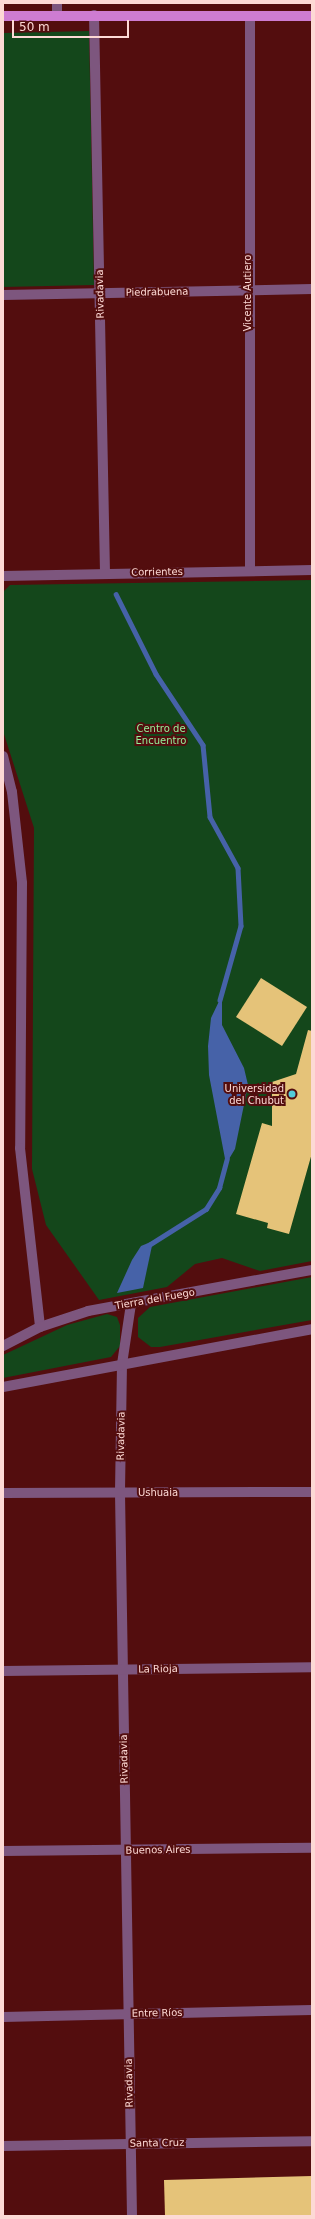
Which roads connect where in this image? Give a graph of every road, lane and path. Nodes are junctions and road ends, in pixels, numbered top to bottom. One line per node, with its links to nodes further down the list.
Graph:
1 (57, 3): 2 (street)
2 (57, 15): 3 (main road); 4 (main road)
3 (94, 15): 6 (main road); 9 (street, Rivadavia)
4 (3, 16)
5 (312, 16): 6 (main road)
6 (250, 17): 8 (street, Vicente Autiero)
7 (312, 289): 8 (street, Piedrabuena)
8 (247, 290): 9 (street, Piedrabuena); 11 (street, Vicente Autiero)
9 (100, 293): 10 (street, Piedrabuena); 13 (street, Rivadavia)
10 (3, 295)
11 (250, 570): 12 (street, Corrientes); 13 (street, Corrientes)
12 (312, 570)
13 (105, 573): 14 (street, Corrientes)
14 (3, 576)
15 (3, 756): 18 (street)
16 (312, 1270): 17 (street, Tierra del Fuego)
17 (131, 1304): 18 (street, Tierra del Fuego); 21 (street, Rivadavia)
18 (40, 1328): 20 (street, Tierra del Fuego)
19 (312, 1329): 21 (street)
20 (3, 1346)
21 (122, 1364): 22 (street); 25 (street, Rivadavia)
22 (3, 1387)
23 (312, 1492): 25 (street, Ushuaia)
24 (3, 1493): 25 (street, Ushuaia)
25 (120, 1493): 27 (street, Rivadavia)
26 (312, 1666): 27 (street, La Rioja)
27 (123, 1670): 28 (street, La Rioja); 30 (street, Rivadavia)
28 (3, 1671)
29 (312, 1848): 30 (street, Buenos Aires)
30 (126, 1850): 31 (street, Buenos Aires); 33 (street, Rivadavia)
31 (3, 1851)
32 (312, 2010): 33 (street, Entre Ríos)
33 (128, 2014): 34 (street, Entre Ríos); 36 (street, Rivadavia)
34 (3, 2017)
35 (312, 2141): 36 (street, Santa Cruz)
36 (130, 2144): 37 (street, Santa Cruz); 38 (street, Rivadavia)
37 (3, 2146)
38 (132, 2216)

